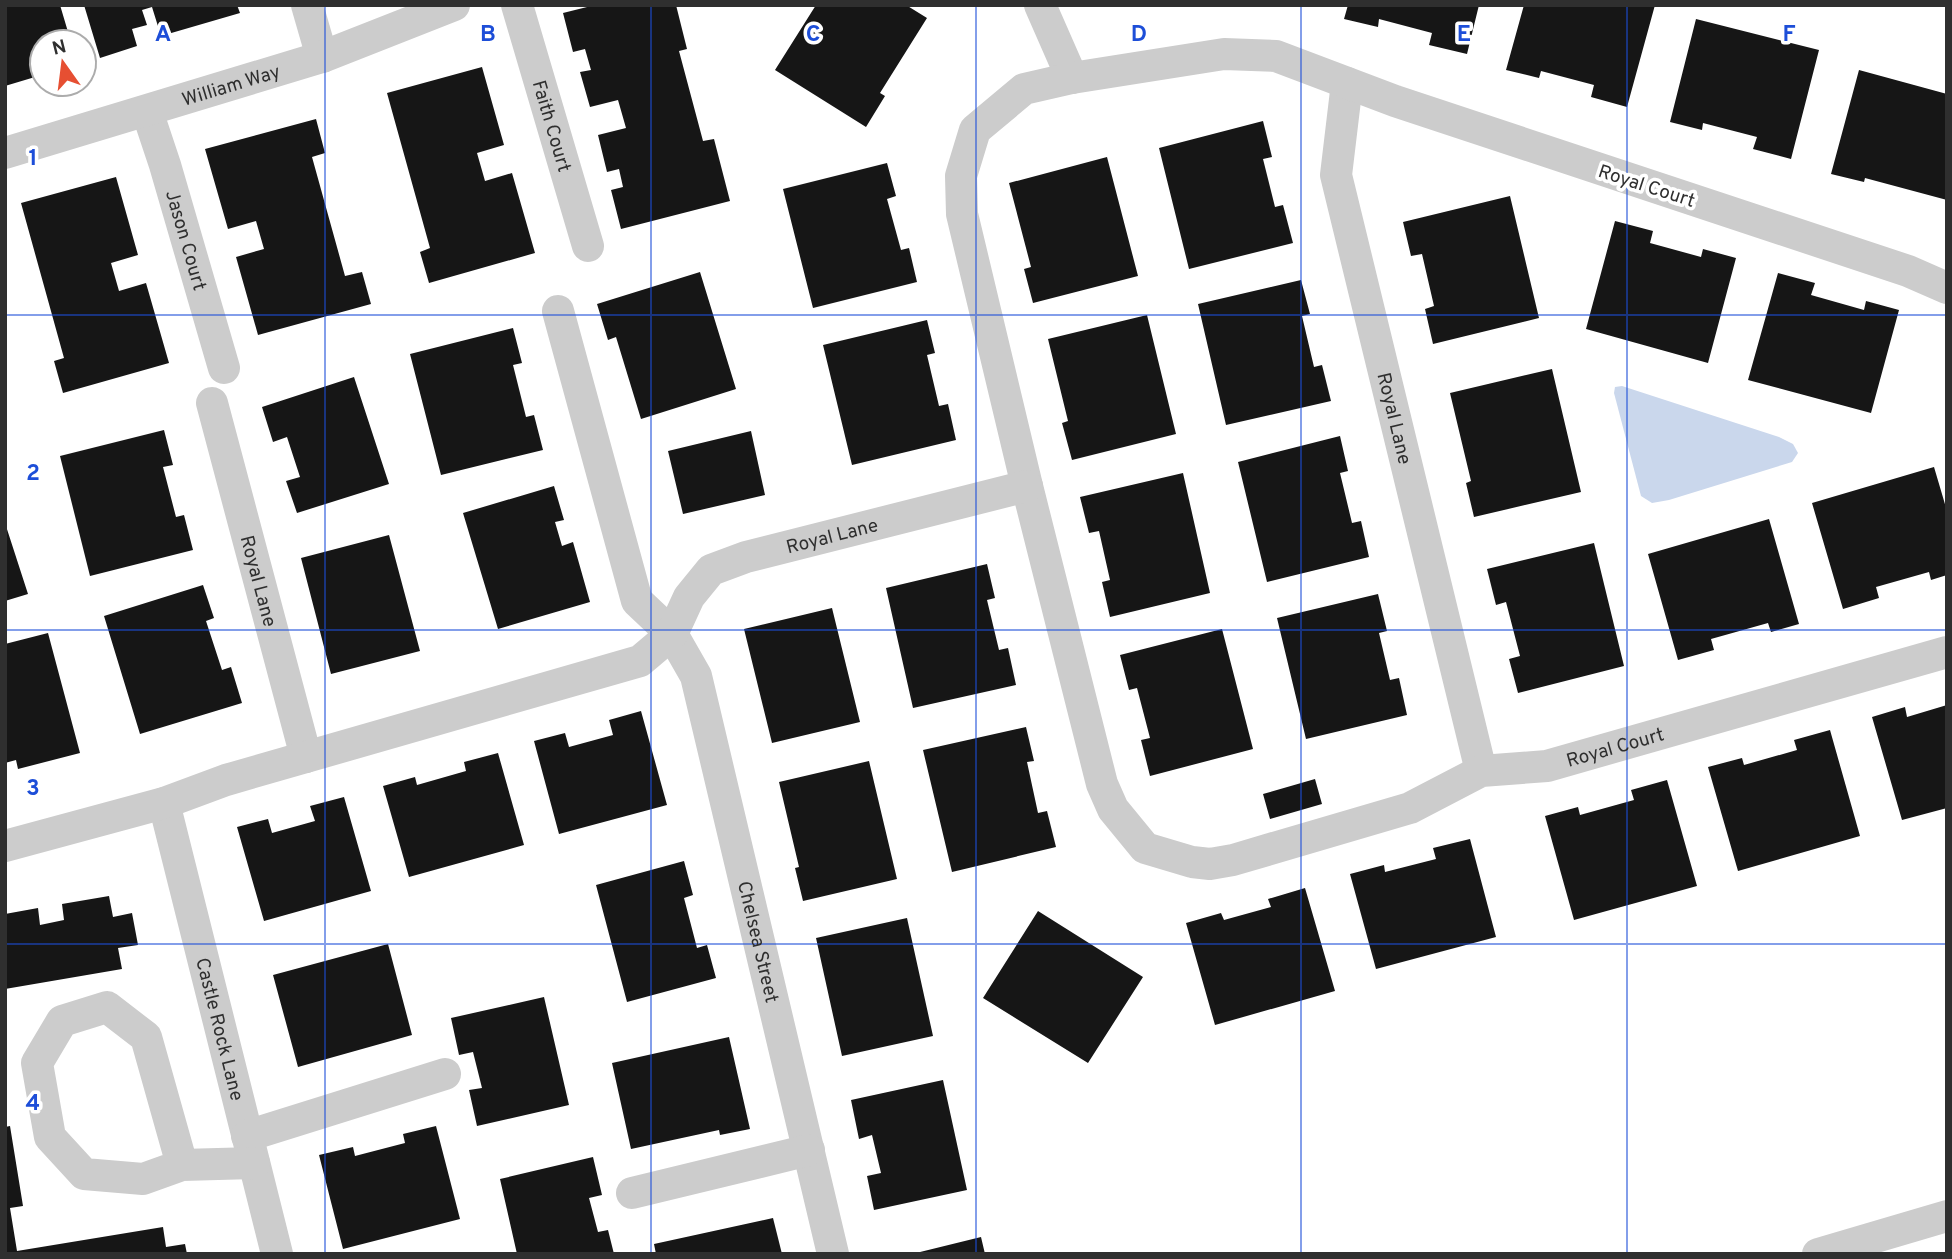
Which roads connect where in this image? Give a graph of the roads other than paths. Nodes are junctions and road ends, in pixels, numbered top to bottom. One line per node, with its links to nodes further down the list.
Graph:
1 (306, 5): 5 (street)
2 (454, 5): 5 (street, William Way)
3 (517, 5): 10 (street, Faith Court)
4 (1040, 5): 6 (street)
5 (321, 57): 8 (street, William Way)
6 (1072, 78): 7 (street); 15 (street)
7 (1347, 83): 11 (street, Royal Court); 19 (street, Royal Lane)
8 (147, 111): 9 (street, William Way); 13 (street, Jason Court)
9 (5, 153)
10 (588, 246)
11 (1947, 288)
12 (558, 311): 16 (street)
13 (224, 368)
14 (212, 403): 18 (street, Royal Lane)
15 (1027, 486): 16 (street, Royal Lane); 19 (street)
16 (672, 634): 18 (street, Royal Lane); 24 (street, Chelsea Street)
17 (1947, 652): 19 (street, Royal Court)
18 (306, 757): 20 (street, Royal Lane)
19 (1481, 771)
20 (164, 803): 21 (street, Royal Lane); 23 (street, Castle Rock Lane)
21 (5, 846)
22 (445, 1074): 23 (street)
23 (251, 1149): 25 (street); 28 (street, Castle Rock Lane)
24 (809, 1150): 26 (street); 29 (street, Chelsea Street)
25 (182, 1165): 25 (street)
26 (632, 1194)
27 (1947, 1216): 30 (street)
28 (276, 1254)
29 (833, 1254)
30 (1818, 1254)

